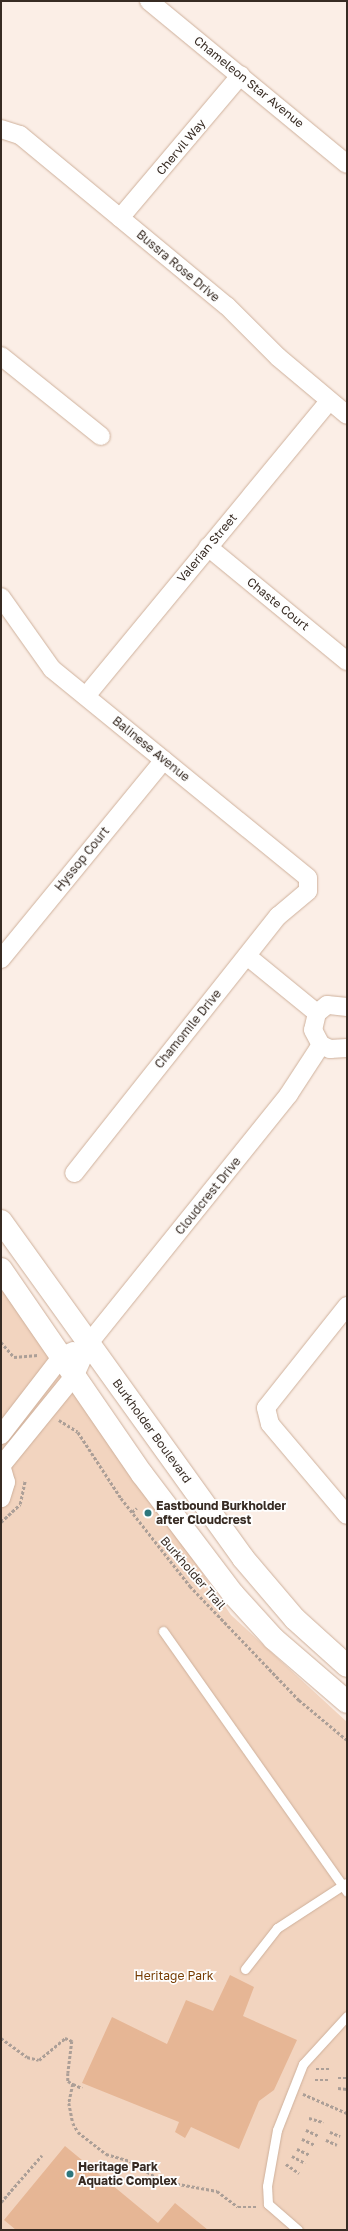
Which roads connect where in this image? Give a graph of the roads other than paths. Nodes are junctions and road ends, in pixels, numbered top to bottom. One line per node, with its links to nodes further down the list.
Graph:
1 (149, 1): 2 (street, Chameleon Star Avenue)
2 (241, 75): 4 (street, Chameleon Star Avenue); 5 (street, Chervil Way)
3 (1, 129): 5 (street, Bussra Rose Drive)
4 (347, 164)
5 (120, 218): 7 (street, Bussra Rose Drive)
6 (1, 356): 9 (street)
7 (329, 401): 8 (street, Bussra Rose Drive); 10 (street, Valerian Street)
8 (347, 415)
9 (101, 436)
10 (208, 547): 12 (street, Chaste Court); 13 (street, Valerian Street)
11 (1, 597): 13 (street, Balinese Avenue)
12 (347, 661)
13 (86, 696): 14 (street, Balinese Avenue)
14 (164, 760): 15 (street, Balinese Avenue); 17 (street, Hyssop Court)
15 (308, 891): 16 (street, Chamomile Drive)
16 (247, 956): 19 (street); 22 (street, Chamomile Drive)
17 (1, 959)
18 (347, 1006): 19 (street)
19 (317, 1013): 20 (street)
20 (321, 1045): 21 (street); 26 (street, Cloudcrest Drive)
21 (347, 1048)
22 (74, 1173)
23 (1, 1221): 26 (main road, Burkholder Boulevard)
24 (1, 1269): 27 (main road)
25 (347, 1306): 32 (street)
26 (89, 1343): 27 (street, Cloudcrest Drive); 28 (street, Cloudcrest Drive); 34 (main road, Burkholder Boulevard)
27 (62, 1356): 28 (main road); 29 (street, Cloudcrest Drive)
28 (75, 1375): 30 (street, Cloudcrest Drive); 35 (main road)
29 (1, 1435)
30 (1, 1466): 31 (street, Cloudcrest Drive)
31 (1, 1498)
32 (347, 1515)
33 (163, 1631): 36 (lane)
34 (347, 1666)
35 (347, 1702)
36 (345, 1886): 37 (lane)
37 (245, 1969)
38 (347, 2016): 39 (lane)
39 (298, 2230)

